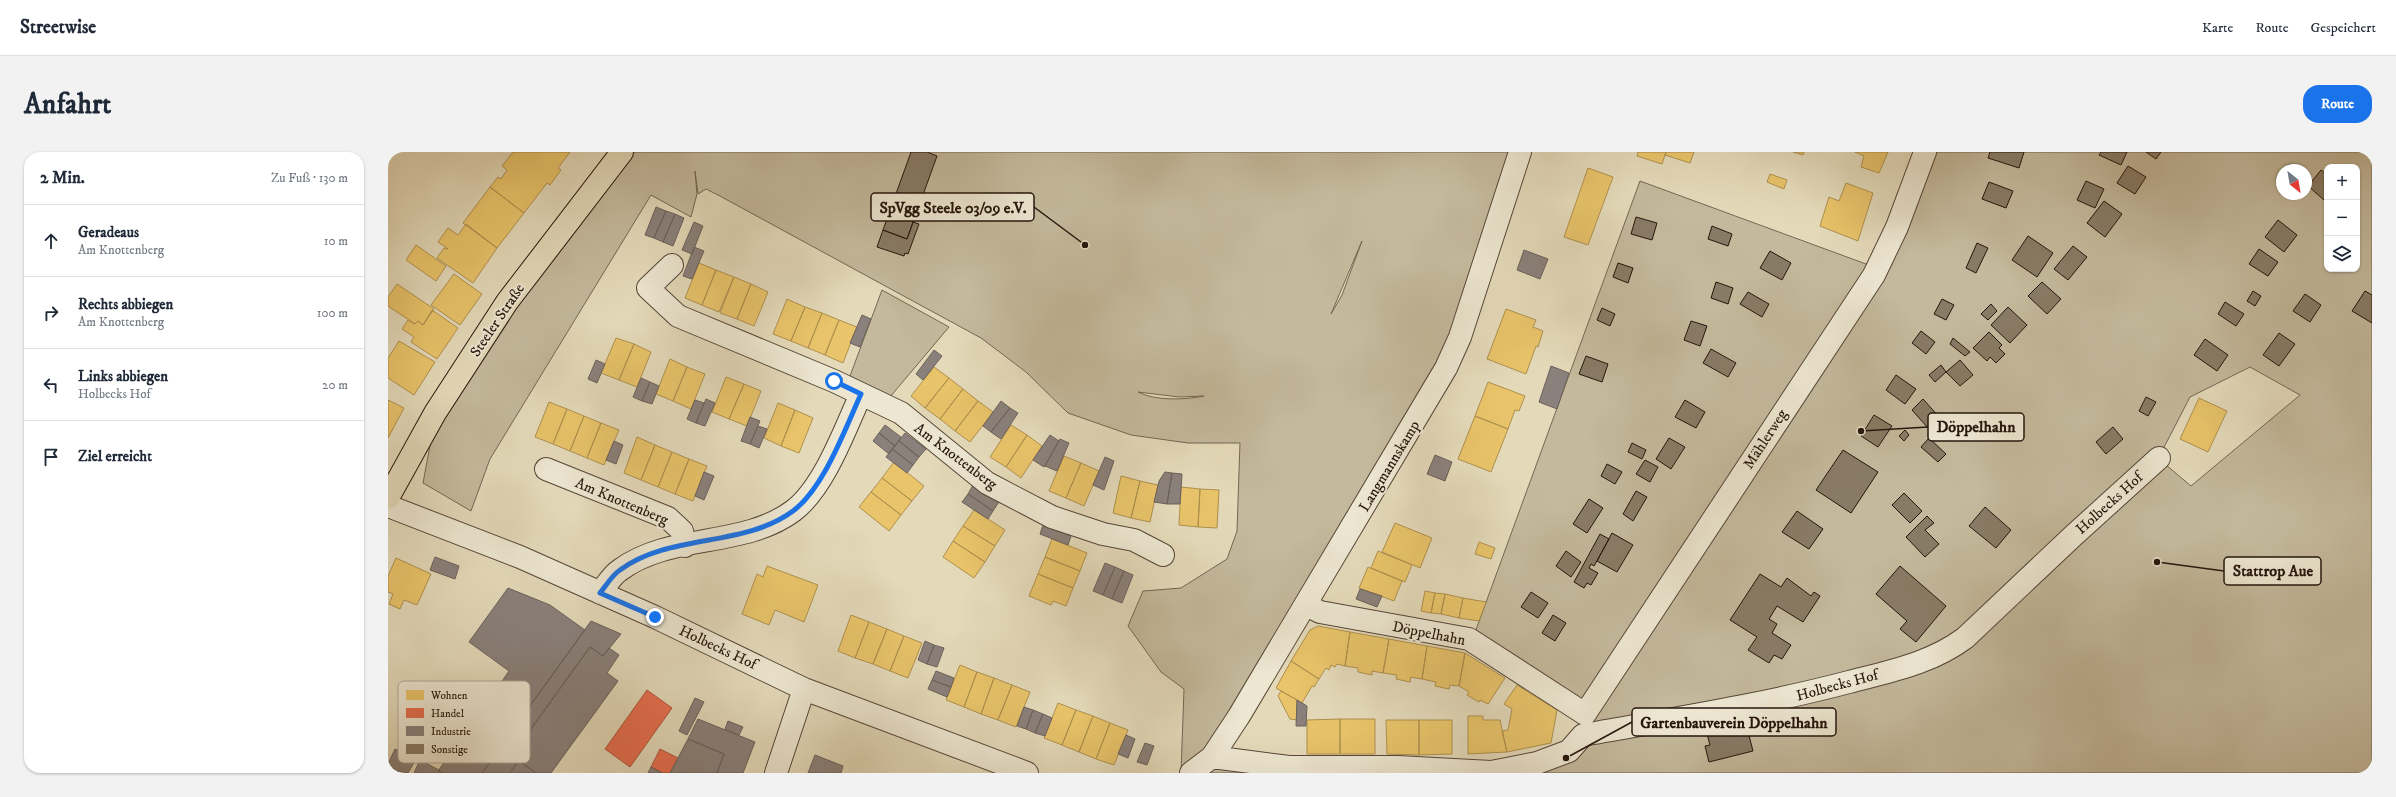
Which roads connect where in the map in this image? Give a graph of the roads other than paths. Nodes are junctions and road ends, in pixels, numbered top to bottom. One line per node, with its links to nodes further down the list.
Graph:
1 (622, 152): 8 (main road, Steeler Straße)
2 (1520, 152): 13 (street, Langmannskamp)
3 (1925, 152): 15 (street, Mählerweg)
4 (672, 265): 5 (street, Am Knottenberg)
5 (861, 394): 10 (street, Am Knottenberg); 11 (street, Am Knottenberg)
6 (2159, 458): 15 (street, Holbecks Hof)
7 (546, 469): 10 (street, Am Knottenberg)
8 (388, 498)
9 (388, 506): 12 (street, Holbecks Hof)
10 (685, 546): 12 (street, Am Knottenberg)
11 (1163, 555)
12 (600, 593): 14 (street, Holbecks Hof)
13 (1306, 605): 15 (street, Döppelhahn); 16 (street, Langmannskamp)
14 (804, 689): 17 (street); 18 (street, Holbecks Hof)
15 (1584, 725): 16 (street)
16 (1212, 757): 19 (street)
17 (776, 773)
18 (1027, 773)
19 (1191, 773)

